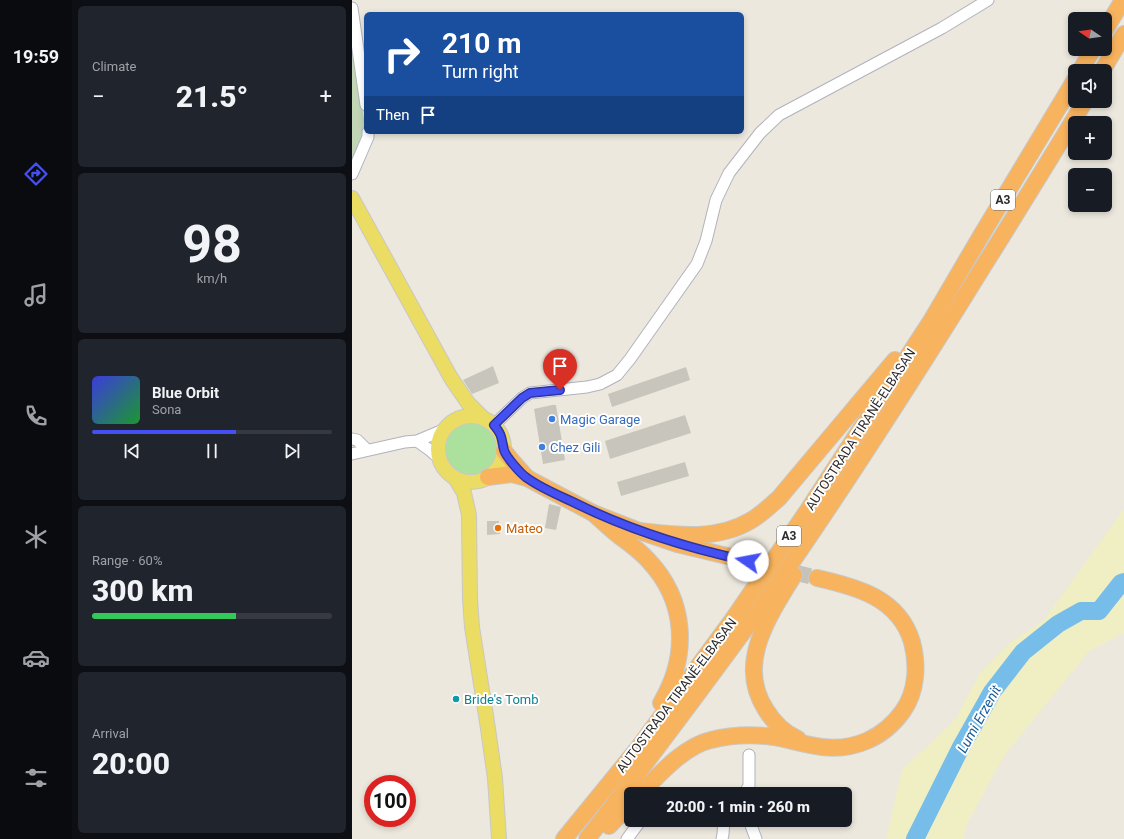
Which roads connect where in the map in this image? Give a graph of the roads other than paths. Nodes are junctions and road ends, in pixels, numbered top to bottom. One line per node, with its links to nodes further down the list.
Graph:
1 (988, 0): 17 (street)
2 (1123, 0): 4 (highway)
3 (352, 8): 7 (street)
4 (1112, 18)
5 (1124, 34): 6 (highway)
6 (1106, 64)
7 (364, 91)
8 (1068, 92): 13 (highway, AUTOSTRADA TIRANË-ELBASAN / A3)
9 (1081, 108): 29 (highway, AUTOSTRADA TIRANË-ELBASAN / A3)
10 (368, 134): 11 (street)
11 (352, 174)
12 (352, 198): 14 (main road)
13 (931, 321): 31 (highway); 35 (highway, AUTOSTRADA TIRANË-ELBASAN / A3)
14 (451, 378): 15 (main road); 16 (main road)
15 (482, 417): 16 (main road); 17 (main road)
16 (454, 420): 18 (main road)
17 (494, 425): 22 (main road)
18 (443, 430): 20 (street); 24 (main road)
19 (352, 439): 21 (street)
20 (417, 441): 21 (street); 24 (street)
21 (367, 450): 23 (street)
22 (504, 451): 26 (highway); 27 (main road)
23 (352, 454)
24 (438, 458): 25 (main road)
25 (455, 478): 27 (main road); 30 (main road)
26 (527, 478): 27 (highway); 28 (highway)
27 (484, 479): 30 (main road)
28 (593, 513): 31 (highway); 35 (highway, A3)
29 (825, 513): 34 (highway); 45 (highway, AUTOSTRADA TIRANË-ELBASAN / A3)
30 (469, 515): 43 (main road)
31 (639, 531): 32 (highway)
32 (748, 561)
33 (817, 578): 34 (highway)
34 (810, 744): 37 (highway)
35 (639, 747): 44 (highway, AUTOSTRADA TIRANË-ELBASAN / A3)
36 (749, 755): 38 (street)
37 (647, 787)
38 (748, 787)
39 (624, 810): 45 (highway)
40 (636, 827): 46 (street)
41 (724, 827): 47 (street)
42 (752, 827): 48 (street)
43 (499, 839)
44 (564, 839)
45 (588, 839)
46 (627, 839)
47 (722, 839)
48 (756, 839)

